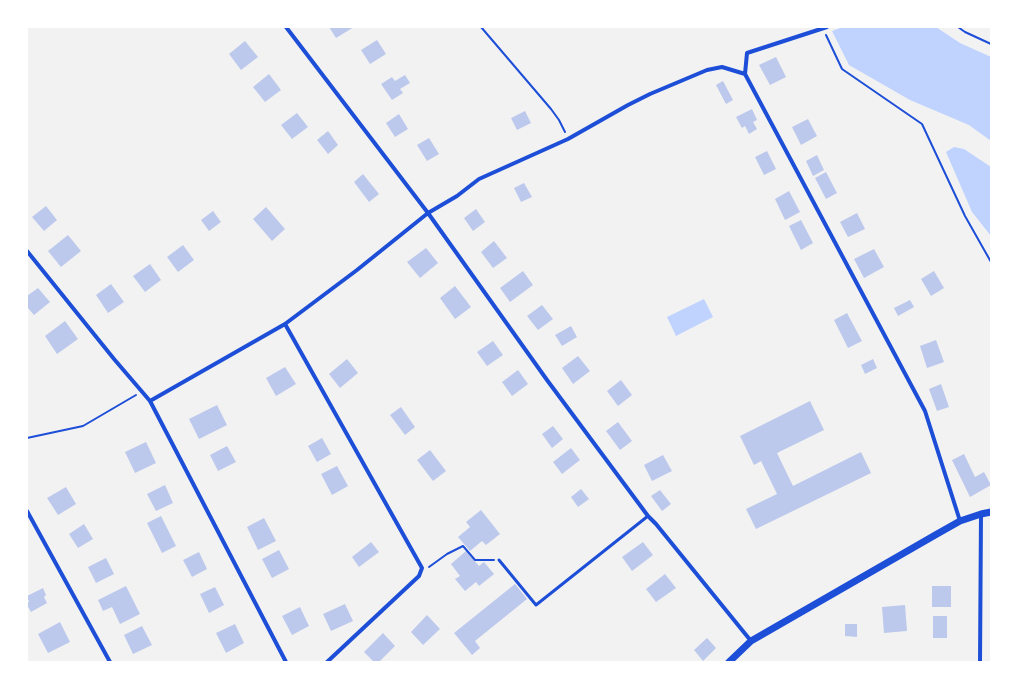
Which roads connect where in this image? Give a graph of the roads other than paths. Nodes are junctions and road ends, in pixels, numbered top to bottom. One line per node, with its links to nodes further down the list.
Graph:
1 (286, 27): 4 (street)
2 (825, 28): 3 (street)
3 (745, 74): 4 (street); 12 (street)
4 (428, 214): 6 (street); 11 (street)
5 (27, 251): 7 (street)
6 (285, 324): 7 (street); 17 (street)
7 (150, 401): 16 (street)
8 (27, 511): 15 (street)
9 (991, 512): 10 (street)
10 (981, 514): 12 (street); 19 (street)
11 (648, 516): 13 (lane); 14 (street)
12 (960, 521): 14 (street)
13 (499, 560)
14 (751, 641): 18 (street)
15 (110, 662)
16 (286, 662)
17 (327, 662)
18 (729, 662)
19 (980, 662)

